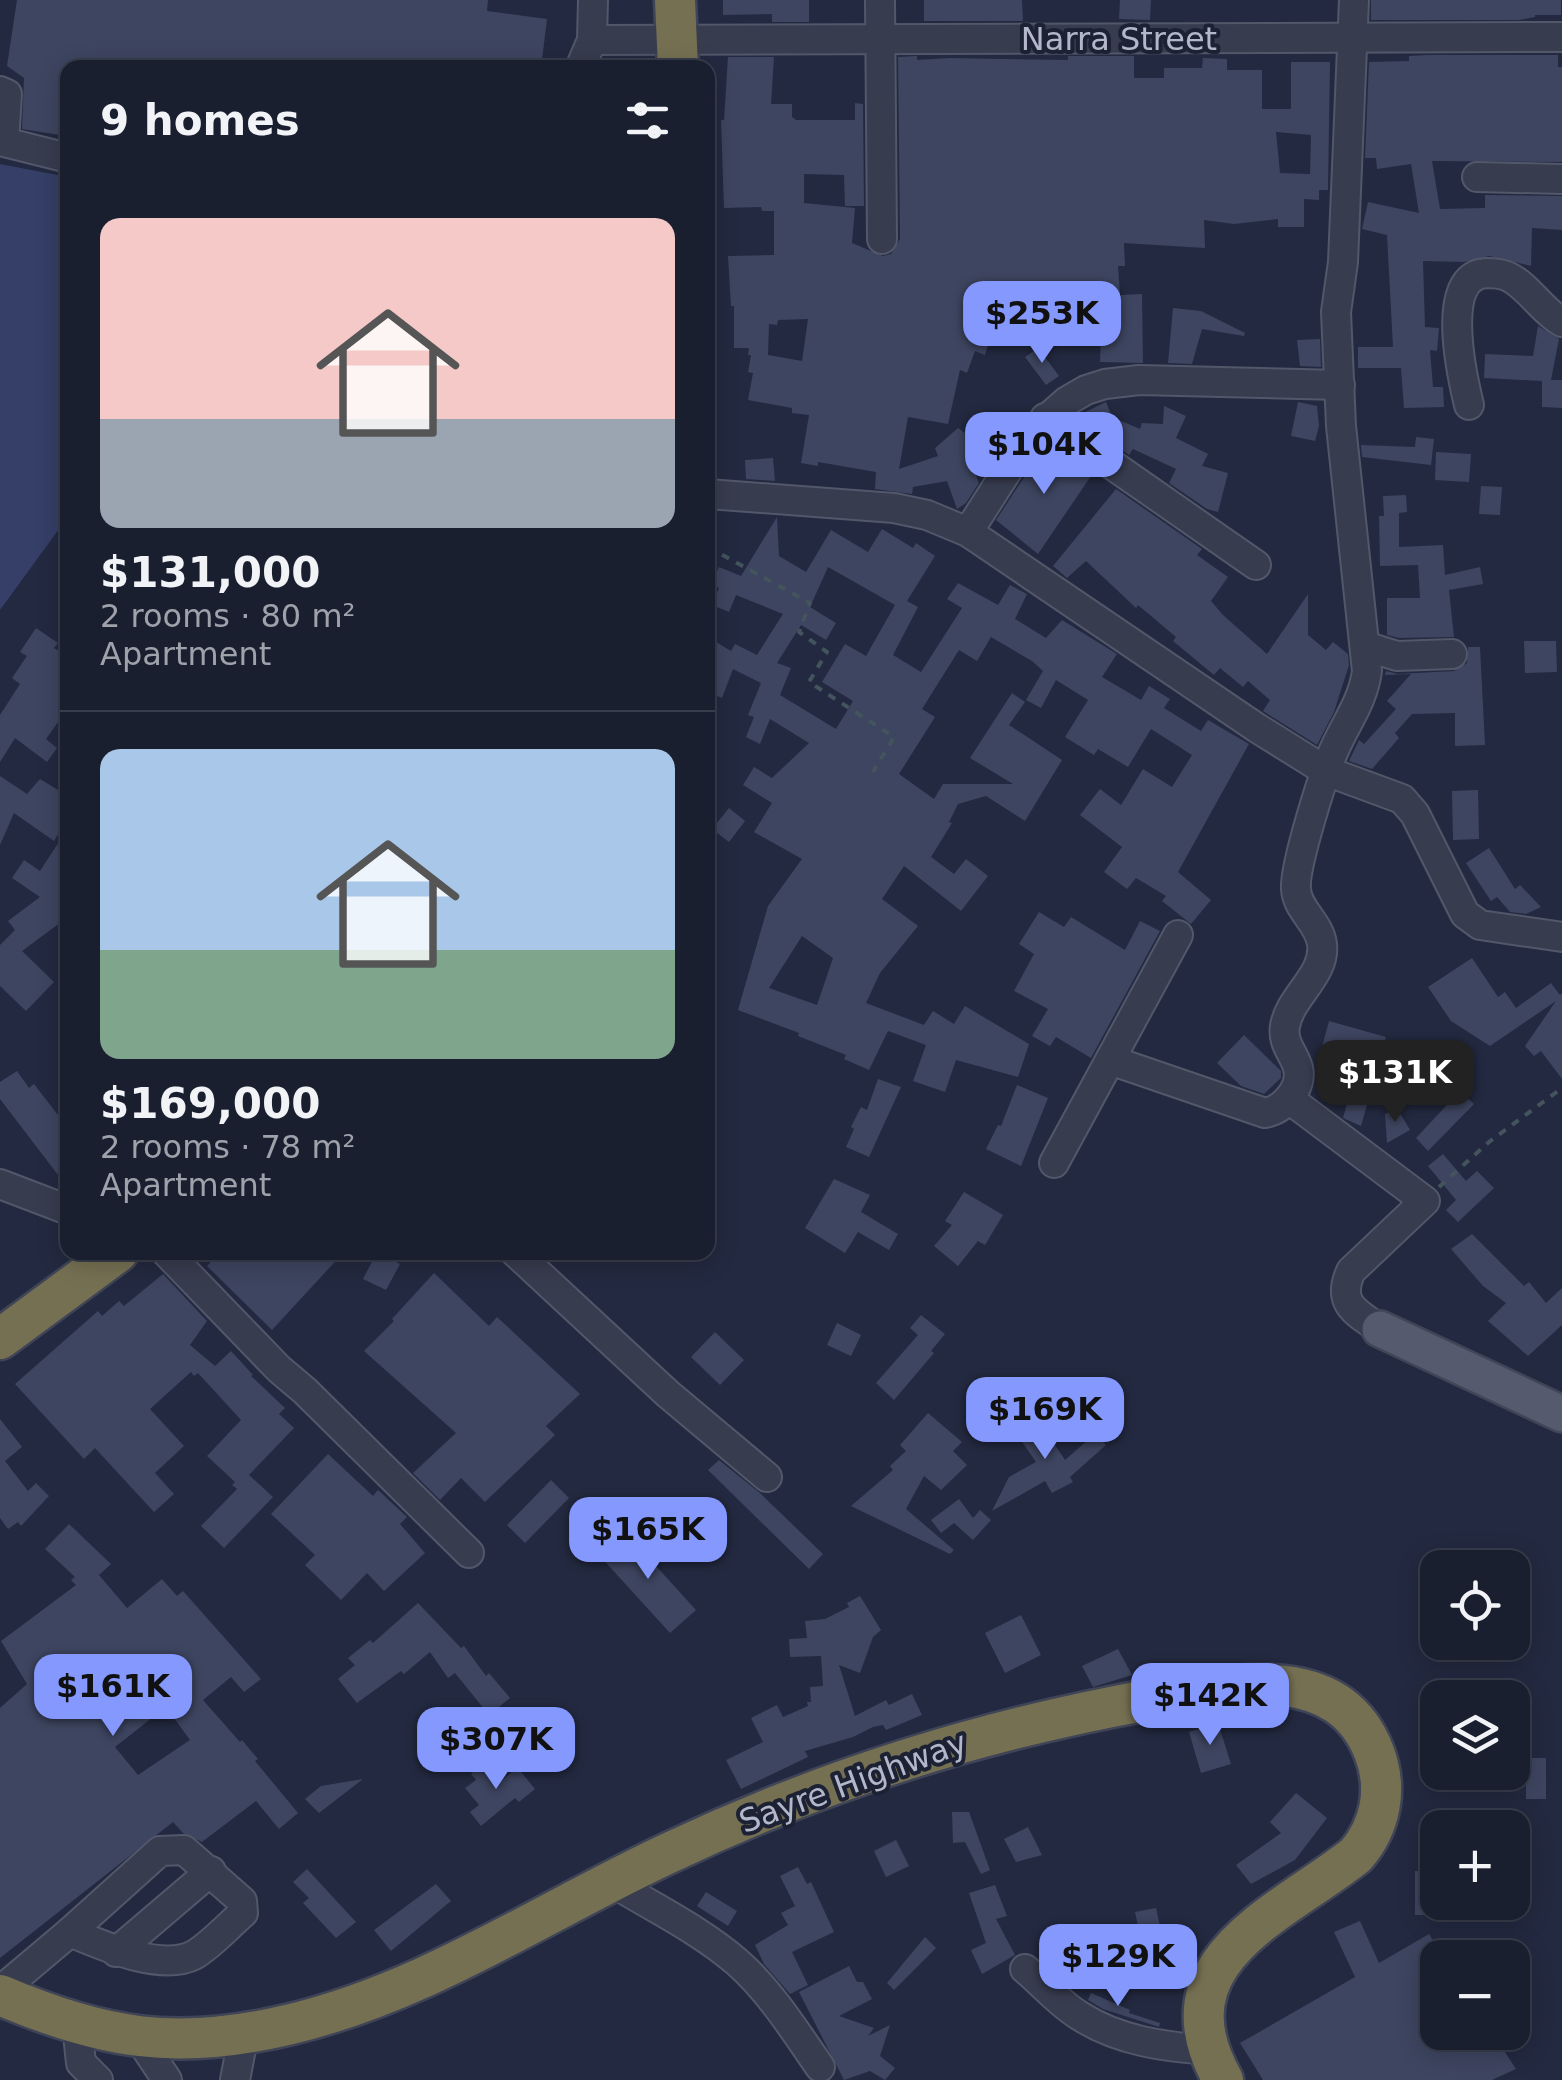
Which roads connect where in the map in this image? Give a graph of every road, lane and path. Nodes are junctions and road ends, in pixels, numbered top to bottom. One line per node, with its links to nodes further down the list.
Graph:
1 (593, 0): 8 (street)
2 (880, 0): 7 (street)
3 (1354, 0): 6 (street)
4 (677, 36): 7 (street, Narra Street); 8 (street, Narra Street)
5 (1562, 37): 6 (street, Narra Street)
6 (1354, 38): 7 (street, Narra Street); 16 (street)
7 (880, 39): 14 (street)
8 (592, 40): 9 (street)
9 (583, 60)
10 (0, 91): 11 (street)
11 (60, 156)
12 (1476, 177): 13 (street)
13 (1562, 178)
14 (882, 239)
15 (1562, 322): 17 (street)
16 (1340, 385): 18 (street); 23 (street)
17 (1469, 406)
18 (1045, 418): 20 (street); 22 (street)
19 (715, 495): 20 (street)
20 (968, 532): 25 (street)
21 (715, 551): 26 (path)
22 (1256, 565)
23 (1365, 646): 24 (street); 25 (street)
24 (1452, 654)
25 (1326, 770): 28 (street); 31 (street)
26 (873, 772)
27 (1178, 935): 29 (street)
28 (1562, 937)
29 (1110, 1060): 31 (street); 32 (street)
30 (1562, 1088): 34 (path)
31 (1289, 1099): 34 (street)
32 (1054, 1162)
33 (0, 1184): 35 (street)
34 (1424, 1200): 40 (street)
35 (60, 1207)
36 (106, 1260): 39 (highway); 41 (highway); 42 (highway)
37 (174, 1260): 45 (street)
38 (524, 1260): 44 (street)
39 (0, 1319)
40 (1380, 1329): 43 (main road)
41 (0, 1340)
42 (0, 1363)
43 (1562, 1414)
44 (767, 1477)
45 (469, 1554)
46 (211, 1872): 48 (street); 49 (street); 49 (street)
47 (612, 1882): 53 (highway, Sayre Highway); 55 (highway, Sayre Highway); 56 (street)
48 (70, 1932): 49 (street); 51 (street)
49 (116, 1952)
50 (1025, 1969): 55 (street)
51 (0, 1993): 52 (highway, Sayre Highway)
52 (77, 2025): 54 (highway, Sayre Highway); 57 (street)
53 (244, 2033): 54 (highway, Sayre Highway); 59 (street)
54 (140, 2038): 58 (street)
55 (1216, 2065)
56 (820, 2067)
57 (98, 2080)
58 (167, 2080)
59 (234, 2080)

